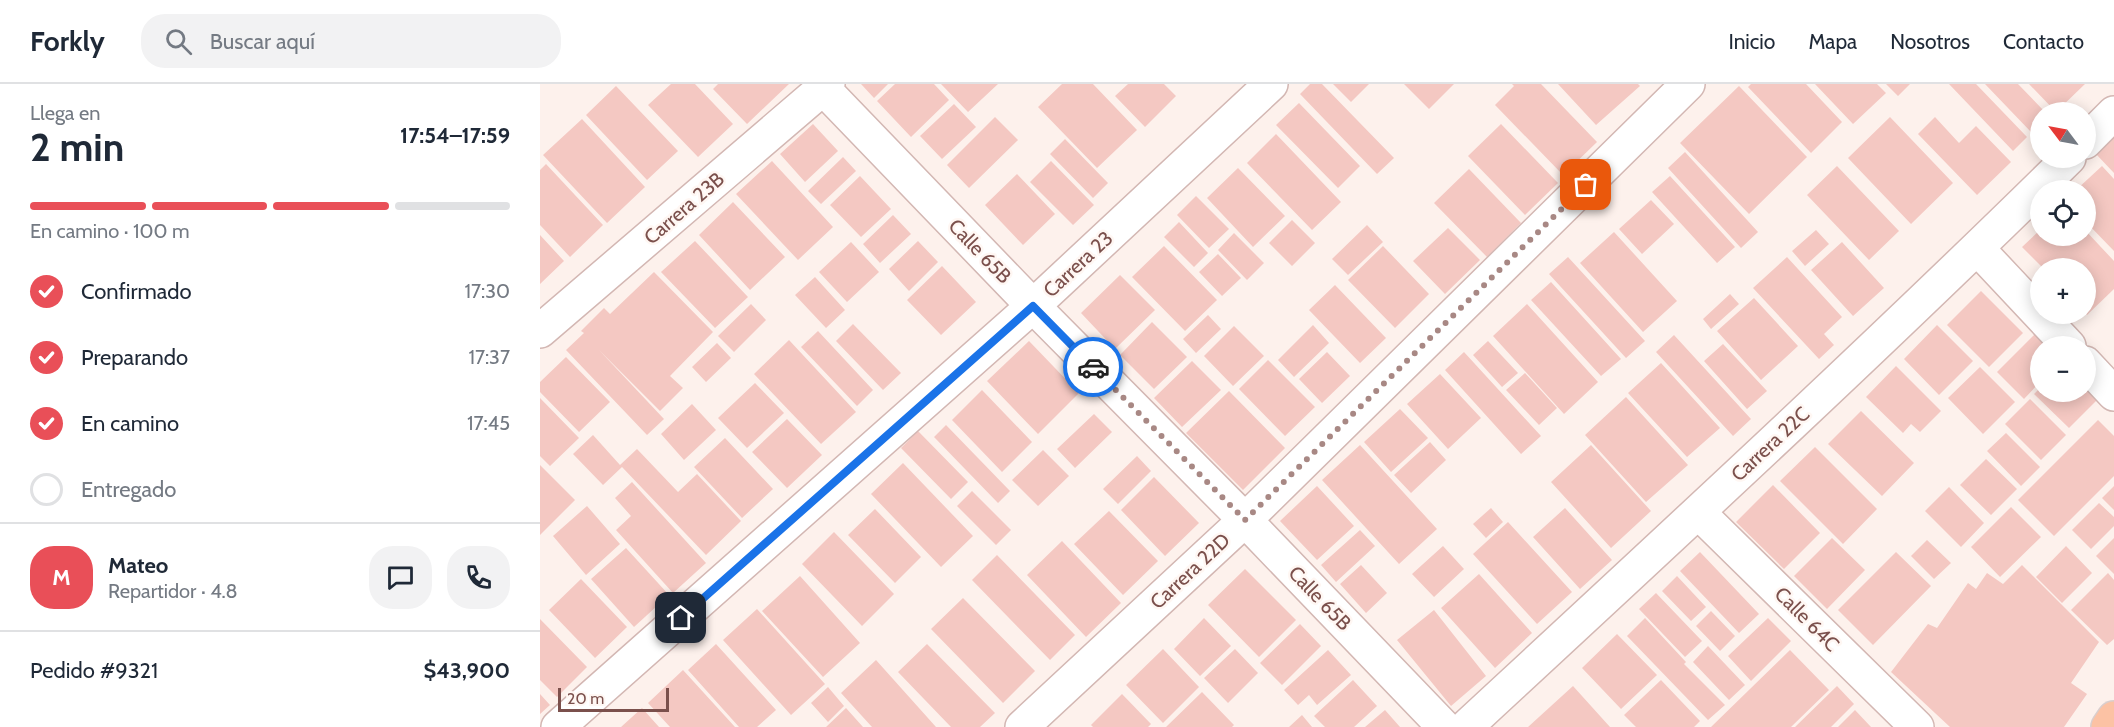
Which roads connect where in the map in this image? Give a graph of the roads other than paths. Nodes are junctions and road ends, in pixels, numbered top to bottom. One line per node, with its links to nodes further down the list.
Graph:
1 (1271, 84): 8 (street, Carrera 23)
2 (1689, 84): 14 (street, Carrera 22D)
3 (823, 85): 8 (street, Calle 65B); 9 (street, Carrera 23B)
4 (2114, 113): 5 (street)
5 (2096, 131)
6 (2059, 168): 7 (street, Carrera 22C)
7 (1977, 248): 10 (street); 13 (street, Carrera 22C)
8 (1033, 306): 14 (street, Calle 65B); 16 (street, Carrera 23)
9 (540, 331)
10 (2060, 336)
11 (2096, 375): 12 (street)
12 (2114, 394)
13 (1698, 512): 19 (street, Carrera 22C); 20 (street, Calle 64C)
14 (1245, 520): 17 (street, Carrera 22D); 18 (street, Calle 65B)
15 (2114, 718): 21 (main road)
16 (558, 727)
17 (1022, 727)
18 (1444, 727)
19 (1466, 727)
20 (1917, 727)
21 (2108, 727)

